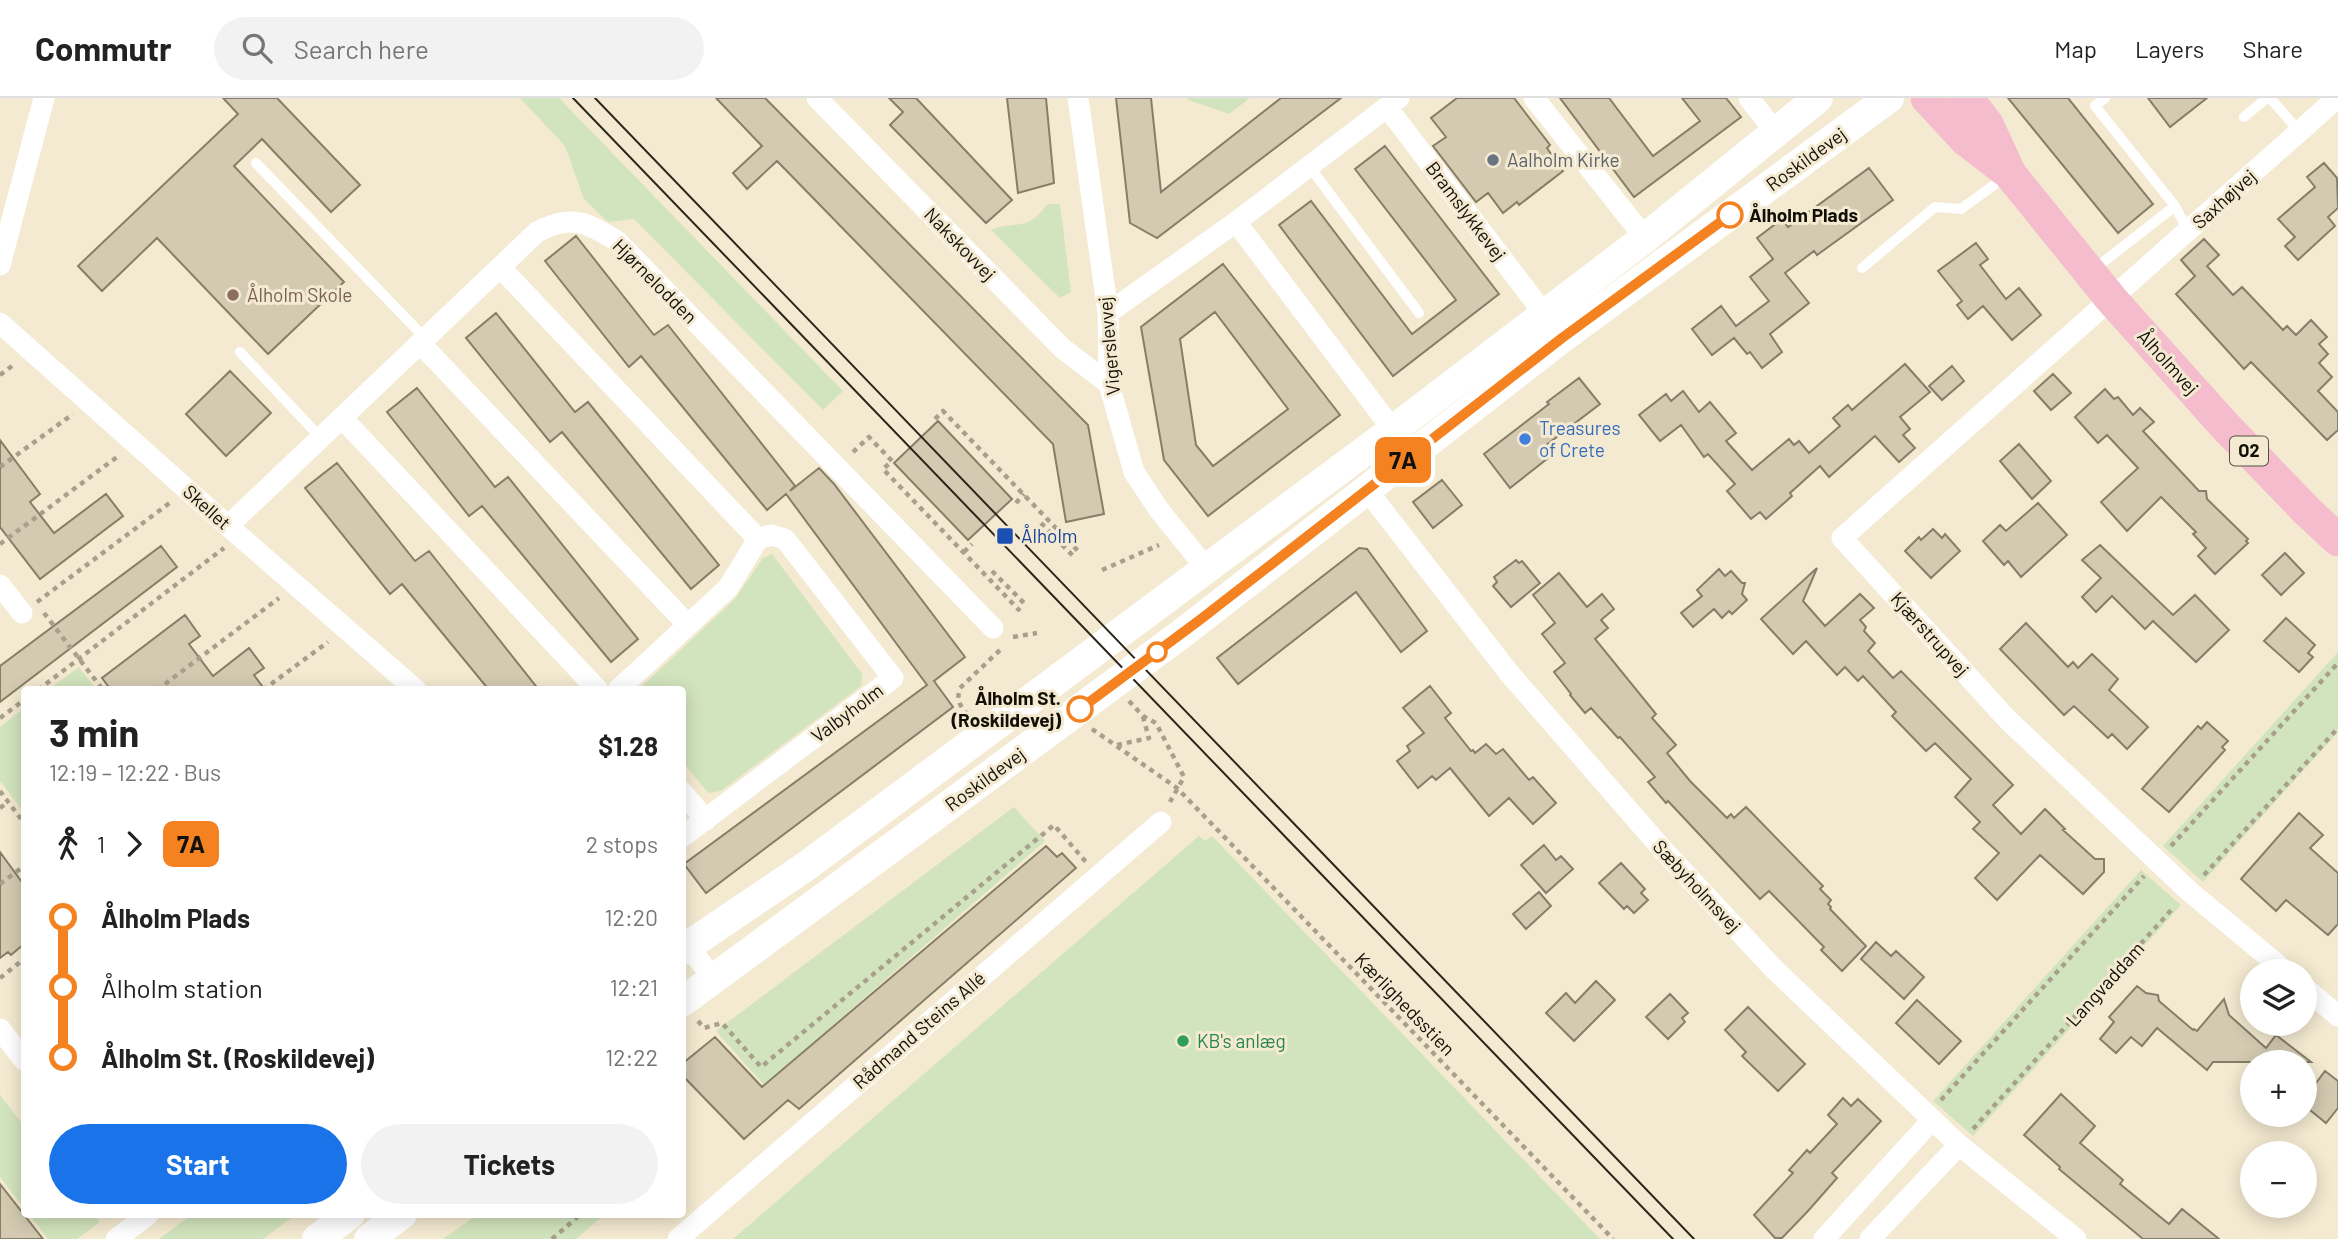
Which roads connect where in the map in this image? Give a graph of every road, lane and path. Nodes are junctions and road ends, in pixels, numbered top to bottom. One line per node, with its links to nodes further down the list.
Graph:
1 (44, 98): 24 (street)
2 (817, 98): 35 (street, Nakskovvej)
3 (1078, 98): 29 (street, Vigerslevvej)
4 (1534, 98): 23 (street)
5 (1749, 98): 16 (street)
6 (1818, 98): 16 (street, Roskildevej)
7 (1889, 98): 45 (street, Roskildevej)
8 (1927, 98): 19 (main road, Ålholmvej / O2)
9 (1967, 98): 19 (main road, Ålholmvej / O2)
10 (2105, 98): 20 (lane)
11 (2269, 98): 14 (lane); 15 (lane)
12 (2337, 98): 15 (street, Saxhøjvej)
13 (1389, 101): 18 (street, Bramslykkevej); 31 (street, Bramslykkevej)
14 (2244, 117)
15 (2299, 131): 22 (street, Saxhøjvej)
16 (1776, 133): 23 (street, Roskildevej)
17 (256, 163): 33 (lane)
18 (1309, 166): 21 (street, Bramslykkevej); 30 (lane)
19 (2010, 174): 26 (lane); 27 (main road, Ålholmvej / O2)
20 (2175, 206): 22 (lane); 27 (lane)
21 (1236, 222): 29 (street, Bramslykkevej); 39 (street)
22 (2188, 231): 28 (street, Saxhøjvej)
23 (1645, 238): 31 (street, Roskildevej)
24 (0, 265)
25 (500, 267): 33 (street, Hjørnelodden); 50 (street); 66 (street, Hjørnelodden)
26 (1862, 268)
27 (2090, 273): 28 (main road, Ålholmvej / O2)
28 (2112, 300): 51 (main road, Ålholmvej / O2); 92 (street, Kjærstrupvej)
29 (1108, 313): 35 (street, Vigerslevvej)
30 (1419, 313)
31 (1545, 315): 39 (street, Roskildevej)
32 (0, 323): 36 (street, Skellet)
33 (423, 341): 37 (street, Hjørnelodden); 64 (street)
34 (240, 352): 40 (lane)
35 (1109, 384): 57 (street, Vigerslevvej)
36 (89, 402): 41 (street, Skellet); 43 (path)
37 (342, 418): 40 (street, Hjørnelodden); 75 (street)
38 (935, 419): 46 (path)
39 (1393, 430): 57 (street, Roskildevej)
40 (321, 438): 49 (street, Hjørnelodden)
41 (135, 443): 44 (street, Skellet); 52 (path)
42 (851, 453): 55 (path)
43 (0, 467)
44 (188, 489): 49 (street, Skellet); 62 (path)
45 (1366, 489): 78 (street, Roskildevej); 109 (street, Sæbyholmsvej)
46 (1026, 496): 47 (path); 54 (path)
47 (1016, 503)
48 (1041, 523): 56 (path)
49 (234, 531): 60 (street, Skellet); 68 (path)
50 (758, 539): 64 (street); 89 (street, Valbyholm)
51 (2338, 540)
52 (0, 544)
53 (972, 544): 55 (path)
54 (1080, 553)
55 (966, 554): 63 (path)
56 (1075, 558)
57 (1206, 568): 81 (street, Roskildevej)
58 (992, 571): 61 (path)
59 (0, 585): 62 (street)
60 (296, 585): 65 (street, Skellet); 72 (path)
61 (1026, 605)
62 (29, 608): 68 (path)
63 (1020, 611)
64 (688, 625): 76 (street)
65 (345, 629): 73 (path); 74 (street, Skellet)
66 (1003, 632): 67 (path); 81 (path)
67 (1037, 633)
68 (80, 658): 70 (path); 71 (path)
69 (2338, 663): 92 (path)
70 (43, 686)
71 (100, 686)
72 (162, 686)
73 (268, 686)
74 (411, 686)
75 (594, 686)
76 (622, 686)
77 (21, 702): 79 (path)
78 (1071, 716): 82 (path, Kærlighedsstien); 102 (street, Roskildevej)
79 (0, 718)
80 (2338, 728): 96 (path, Langvaddam)
81 (982, 735): 97 (street, Roskildevej)
82 (1117, 745): 83 (path, Kærlighedsstien); 83 (path)
83 (1177, 788): 120 (path, Kærlighedsstien)
84 (0, 791): 86 (path)
85 (686, 797): 89 (street)
86 (8, 802): 87 (path); 88 (path)
87 (0, 808)
88 (21, 819)
89 (706, 820): 91 (street, Valbyholm)
90 (1161, 822): 94 (street, Rådmand Steins Allé)
91 (686, 834)
92 (2158, 861): 96 (street, Kjærstrupvej); 109 (path)
93 (21, 868): 95 (path)
94 (1098, 875): 105 (path); 119 (street, Rådmand Steins Allé)
95 (0, 884)
96 (2189, 891): 99 (street, Kjærstrupvej); 110 (path, Langvaddam)
97 (686, 944)
98 (686, 946): 102 (street)
99 (2271, 959)
100 (21, 961): 101 (path)
101 (0, 978)
102 (714, 979): 104 (street, Roskildevej)
103 (2317, 998): 106 (street)
104 (686, 1000)
105 (686, 1006)
106 (2338, 1016)
107 (0, 1029): 108 (street)
108 (21, 1056)
109 (1930, 1118): 110 (street, Sæbyholmsvej); 121 (street)
110 (1959, 1145): 122 (street); 123 (street, Sæbyholmsvej)
111 (143, 1218): 115 (street)
112 (345, 1218): 116 (street)
113 (397, 1218): 117 (street)
114 (576, 1218): 118 (path)
115 (116, 1239)
116 (317, 1239)
117 (369, 1239)
118 (552, 1239)
119 (678, 1239)
120 (1613, 1239)
121 (1824, 1239)
122 (1870, 1239)
123 (2076, 1239)

